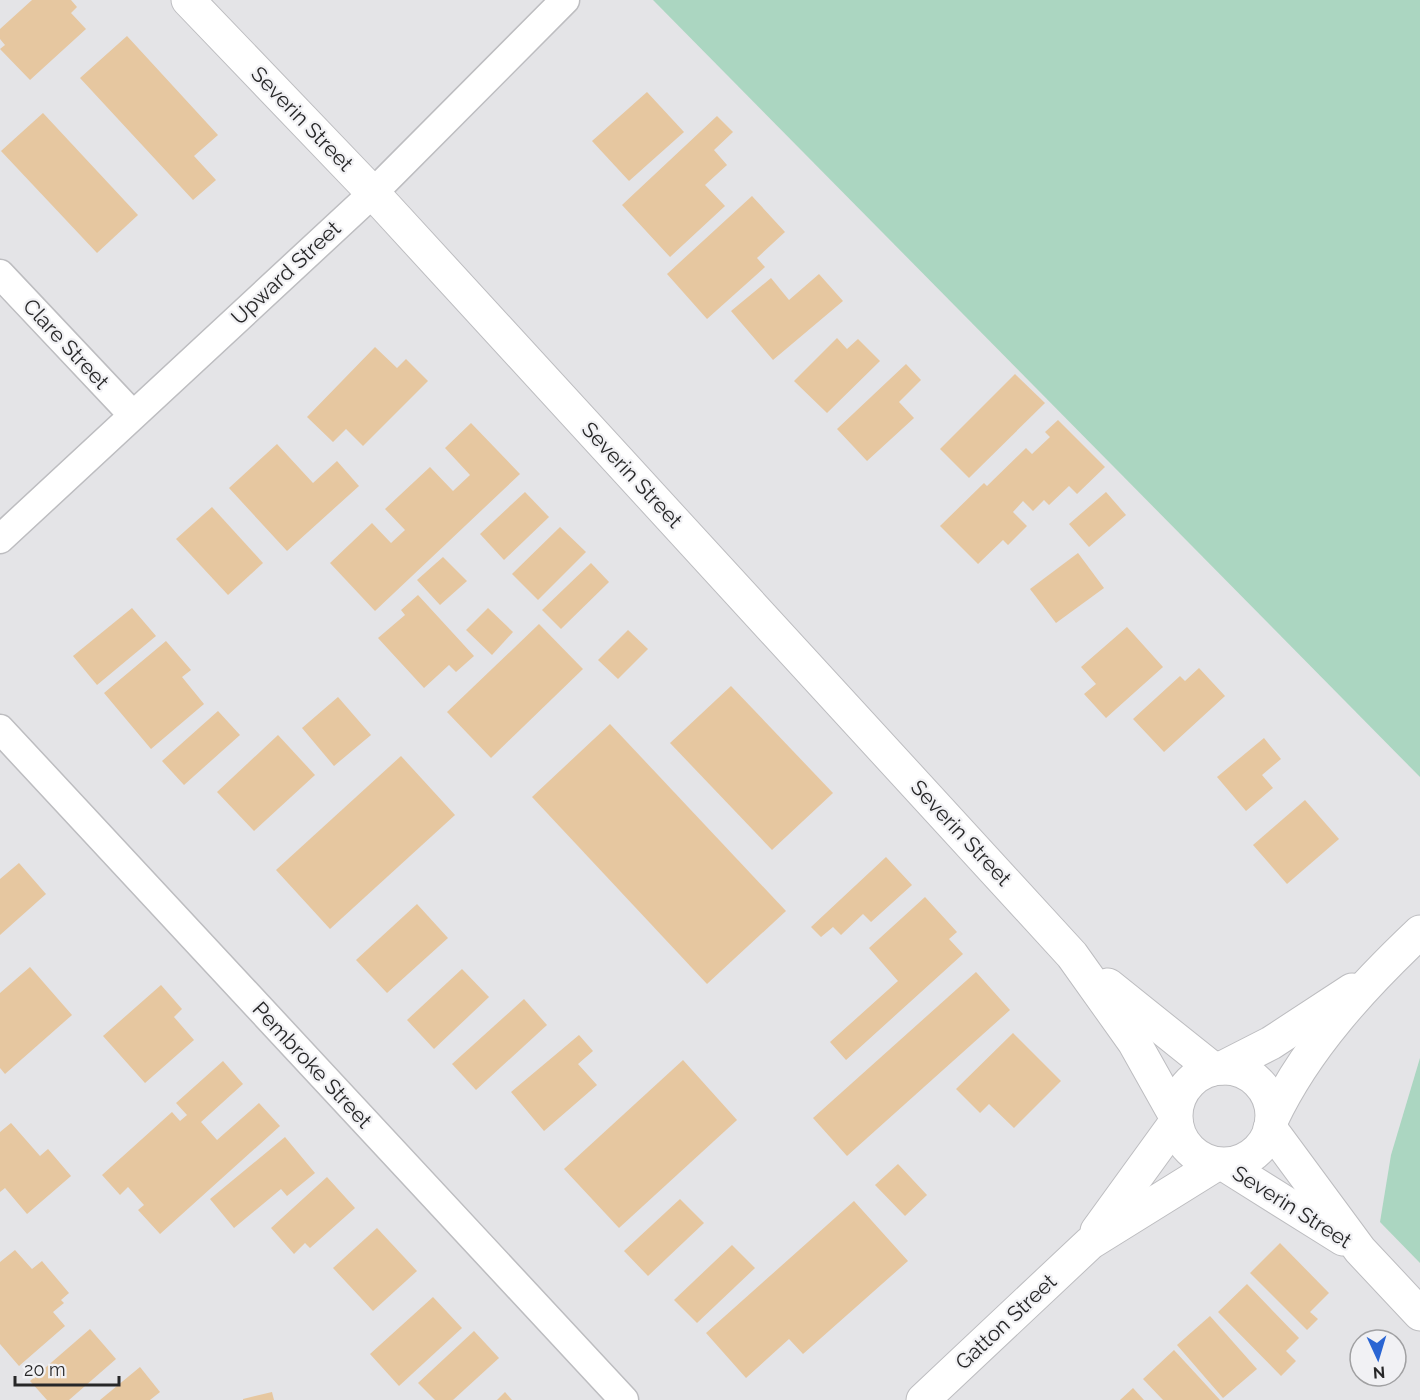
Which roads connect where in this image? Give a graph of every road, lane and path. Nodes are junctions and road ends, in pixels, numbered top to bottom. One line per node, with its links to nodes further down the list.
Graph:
1 (188, 0): 3 (street, Severin Street)
2 (565, 0): 3 (street, Upward Street)
3 (373, 193): 5 (street, Upward Street); 9 (street, Severin Street)
4 (0, 274): 5 (street, Clare Street)
5 (132, 414): 6 (street, Upward Street)
6 (0, 539)
7 (0, 729): 18 (street, Pembroke Street)
8 (1420, 932): 10 (street)
9 (1072, 955): 11 (street, Severin Street); 12 (street, Severin Street)
10 (1371, 978): 11 (street); 13 (street)
11 (1218, 1069): 12 (street); 13 (street)
12 (1176, 1118): 14 (street); 15 (street, Gatton Street)
13 (1271, 1123): 14 (street); 16 (street, Severin Street)
14 (1221, 1164): 15 (street, Gatton Street); 16 (street, Severin Street)
15 (1090, 1243): 19 (street, Gatton Street)
16 (1359, 1250): 17 (street, Severin Street)
17 (1420, 1314)
18 (624, 1400)
19 (923, 1400)

